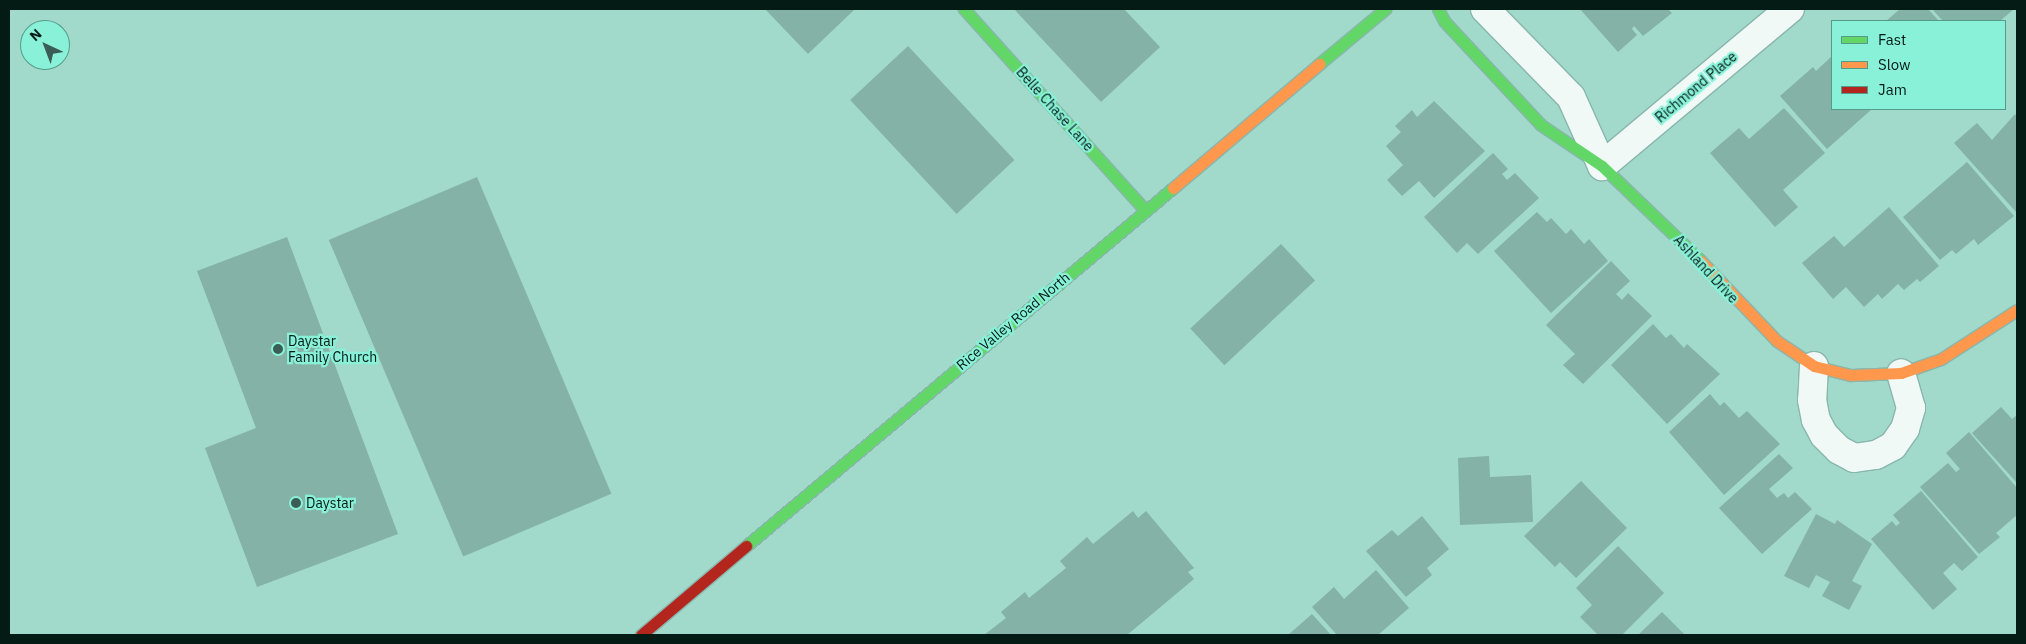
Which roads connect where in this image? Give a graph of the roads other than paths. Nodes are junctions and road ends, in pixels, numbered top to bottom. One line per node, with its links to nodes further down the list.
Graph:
1 (964, 9): 7 (street, Belle Chase Lane)
2 (1385, 9): 7 (street, Rice Valley Road North)
3 (1438, 9): 6 (street, Ashland Drive)
4 (1485, 9): 6 (street, Ashland Drive)
5 (1790, 9): 6 (street, Richmond Place)
6 (1602, 166): 9 (street, Ashland Drive)
7 (1145, 210): 11 (street, Rice Valley Road North)
8 (2017, 310): 10 (street, Ashland Drive)
9 (1814, 366): 10 (street, Ashland Drive); 10 (street)
10 (1901, 373)
11 (641, 635)

